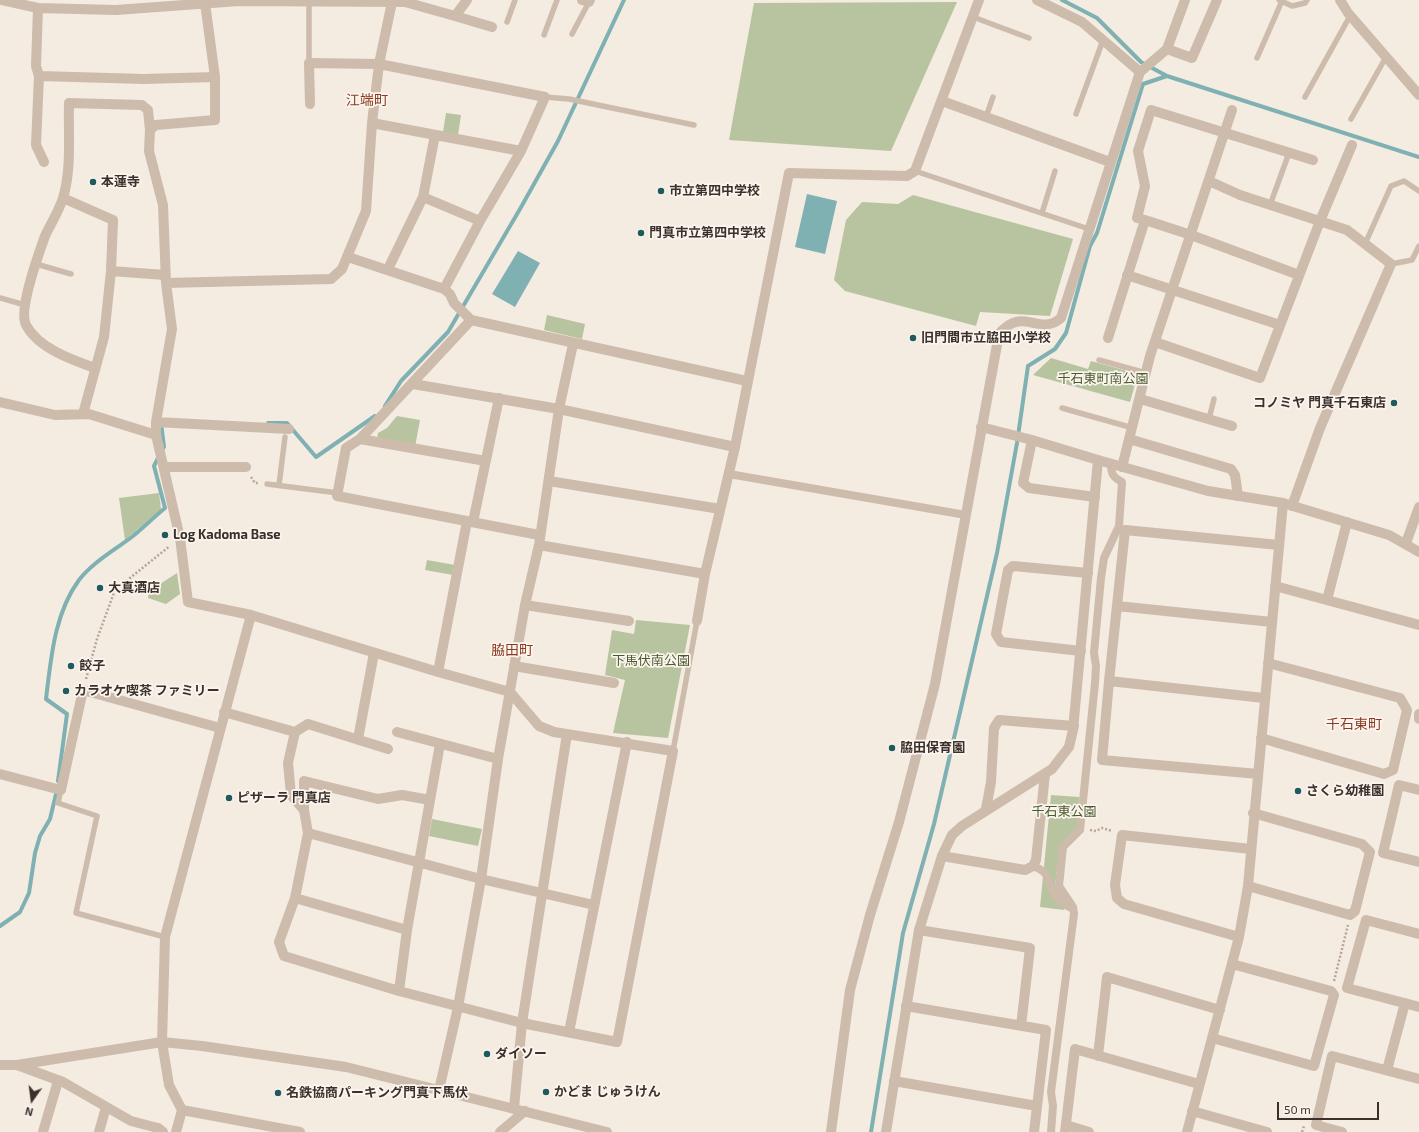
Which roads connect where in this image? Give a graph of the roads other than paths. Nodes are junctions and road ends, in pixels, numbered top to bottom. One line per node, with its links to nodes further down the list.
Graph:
1 (2, 0): 21 (street)
2 (290, 0): 12 (street); 13 (street)
3 (467, 0): 22 (street)
4 (515, 0): 25 (lane)
5 (557, 0): 28 (lane)
6 (979, 0): 24 (street)
7 (1037, 0): 30 (street)
8 (1185, 0): 31 (street)
9 (1217, 0): 31 (street)
10 (1306, 0): 16 (lane)
11 (1340, 0): 23 (street)
12 (239, 1): 19 (street)
13 (309, 1): 14 (street); 34 (lane)
14 (370, 1): 17 (street)
15 (587, 1): 27 (lane)
16 (1280, 1): 33 (lane)
17 (392, 2): 20 (street); 35 (street)
18 (159, 3): 19 (street); 21 (street)
19 (205, 3): 38 (street)
20 (421, 3): 22 (street)
21 (38, 8): 37 (street)
22 (455, 16): 26 (street)
23 (1350, 16): 32 (street); 42 (lane)
24 (973, 17): 29 (lane); 43 (street)
25 (507, 22)
26 (492, 28)
27 (572, 34)
28 (544, 35)
29 (1029, 38)
30 (1103, 40): 36 (street); 46 (lane)
31 (1167, 49): 36 (street)
32 (1386, 57): 39 (street); 48 (lane)
33 (1257, 58)
34 (309, 63): 35 (street); 44 (street)
35 (379, 64): 40 (street); 49 (street)
36 (1140, 72): 59 (street)
37 (40, 76): 38 (street); 58 (street)
38 (215, 77): 51 (street)
39 (1419, 95)
40 (545, 97): 50 (lane); 55 (street)
41 (993, 97): 47 (lane)
42 (1305, 97)
43 (942, 101): 47 (street); 60 (street)
44 (310, 104)
45 (1232, 110): 52 (street)
46 (1076, 114)
47 (986, 117): 59 (street)
48 (1351, 119)
49 (372, 123): 53 (street); 75 (street)
50 (694, 125)
51 (150, 130): 65 (street); 83 (street)
52 (1224, 134): 56 (street); 62 (street); 68 (street)
53 (435, 135): 55 (street); 64 (street)
54 (1352, 146): 70 (street)
55 (521, 151): 69 (street)
56 (1289, 153): 57 (street); 66 (lane)
57 (1313, 160)
58 (44, 162)
59 (1110, 162): 71 (street)
60 (915, 171): 67 (lane); 96 (street)
61 (1055, 171): 67 (lane)
62 (1209, 181): 66 (street); 72 (street)
63 (1419, 191): 73 (lane)
64 (423, 197): 69 (street); 78 (street)
65 (63, 198): 76 (street); 79 (street)
66 (1270, 205): 70 (street)
67 (1042, 213): 71 (lane)
68 (1145, 220): 72 (street); 81 (street)
69 (480, 221): 84 (street)
70 (1320, 221): 73 (street); 82 (street)
71 (1089, 229): 108 (street)
72 (1190, 235): 82 (street); 85 (street)
73 (1365, 244): 77 (street)
74 (1419, 246): 77 (lane)
75 (348, 257): 78 (street); 83 (street)
76 (36, 264): 80 (lane); 87 (street)
77 (1392, 264): 129 (street)
78 (388, 269): 84 (street)
79 (111, 271): 83 (street); 94 (street)
80 (72, 274)
81 (1127, 275): 85 (street); 90 (street)
82 (1299, 275): 89 (street)
83 (166, 279): 106 (street)
84 (444, 289): 88 (street)
85 (1172, 289): 89 (street); 91 (street)
86 (0, 298): 87 (lane)
87 (25, 305): 94 (street)
88 (469, 319): 92 (street); 97 (street)
89 (1280, 325): 91 (street)
90 (1108, 338)
91 (1155, 342): 95 (street)
92 (573, 344): 96 (street); 103 (street)
93 (1099, 360): 95 (lane)
94 (95, 368): 104 (street)
95 (1146, 373): 99 (street)
96 (747, 381): 115 (street)
97 (413, 384): 98 (street); 112 (street)
98 (499, 398): 103 (street); 117 (street)
99 (1140, 399): 105 (street); 109 (street)
100 (1214, 399): 105 (lane)
101 (0, 402): 104 (street)
102 (1062, 408): 109 (lane)
103 (559, 409): 115 (street); 123 (street)
104 (83, 414): 111 (street)
105 (1208, 419): 107 (street)
106 (156, 422): 110 (street); 111 (street)
107 (1232, 426)
108 (981, 427): 114 (street); 132 (street)
109 (1133, 428): 113 (street)
110 (287, 433): 125 (lane)
111 (156, 435): 119 (street)
112 (360, 439): 117 (street); 126 (street)
113 (1129, 439): 121 (street); 127 (street)
114 (1032, 440): 116 (street); 128 (street)
115 (735, 447): 122 (street)
116 (1098, 460): 118 (street); 128 (street)
117 (486, 461): 133 (street)
118 (1110, 464): 121 (street); 194 (street)
119 (164, 467): 120 (street); 145 (street)
120 (246, 467)
121 (1122, 467): 127 (street)
122 (729, 474): 131 (street); 132 (street)
123 (549, 481): 131 (street); 135 (street)
124 (267, 484): 125 (lane)
125 (279, 485): 126 (lane)
126 (338, 493): 133 (street)
127 (1238, 496): 129 (street)
128 (1095, 497): 139 (street)
129 (1288, 504): 134 (street); 137 (street)
130 (1419, 507): 136 (street)
131 (720, 509): 140 (street)
132 (966, 515): 235 (street)
133 (470, 521): 135 (street); 154 (street)
134 (1347, 522): 136 (street); 142 (street)
135 (539, 540): 140 (street); 143 (street)
136 (1406, 543): 138 (street)
137 (1279, 545): 141 (street); 144 (street)
138 (1419, 552)
139 (1088, 573): 150 (street); 150 (street)
140 (705, 574): 147 (street)
141 (1275, 586): 142 (street); 148 (street)
142 (1327, 600): 149 (street)
143 (525, 605): 146 (street); 153 (street)
144 (1117, 606): 148 (street); 155 (street)
145 (251, 615): 151 (street); 159 (street)
146 (628, 621)
147 (697, 621): 172 (lane)
148 (1272, 622): 152 (street)
149 (1419, 625)
150 (1081, 651): 162 (street)
151 (374, 653): 154 (street); 168 (street)
152 (1268, 663): 158 (street); 167 (street)
153 (514, 666): 156 (street); 157 (street)
154 (438, 672): 157 (street)
155 (1109, 681): 158 (street); 176 (street)
156 (614, 683)
157 (510, 692): 166 (street); 173 (street)
158 (1264, 698): 167 (street)
159 (224, 712): 163 (street); 164 (street)
160 (1419, 714): 161 (street)
161 (1419, 719)
162 (1074, 726): 175 (street); 180 (street)
163 (220, 728): 177 (street); 198 (street)
164 (295, 732): 168 (street); 181 (street)
165 (397, 732): 170 (street)
166 (567, 734): 169 (street); 191 (street)
167 (1261, 738): 176 (street)
168 (358, 739): 171 (street)
169 (627, 742): 172 (street); 193 (street)
170 (440, 744): 173 (street); 179 (street)
171 (388, 749)
172 (673, 751): 209 (street)
173 (498, 759): 189 (street)
174 (0, 774): 177 (street)
175 (1045, 774): 180 (street); 188 (street)
176 (1258, 774): 182 (street)
177 (61, 790): 198 (lane)
178 (1419, 790): 186 (street)
179 (430, 800): 181 (street); 187 (street)
180 (986, 809): 185 (street)
181 (304, 810): 183 (street)
182 (1253, 814): 184 (street); 190 (street)
183 (308, 834): 187 (street); 192 (street)
184 (1251, 849): 190 (street); 199 (street)
185 (942, 856): 188 (street); 196 (street)
186 (1419, 862)
187 (419, 863): 189 (street); 195 (street)
188 (1033, 866): 194 (street)
189 (481, 879): 191 (street); 204 (street)
190 (1248, 886): 199 (street)
191 (542, 893): 193 (street); 207 (street)
192 (295, 898): 195 (street); 201 (street)
193 (594, 905): 209 (street)
194 (1074, 910): 238 (street)
195 (407, 930): 201 (street)
196 (919, 930): 203 (street); 208 (street)
197 (1419, 934): 202 (street)
198 (165, 937): 211 (street)
199 (1239, 937): 200 (street)
200 (1232, 964): 206 (street); 210 (street)
201 (399, 991): 204 (street)
202 (1405, 1003): 205 (street); 215 (street)
203 (906, 1006): 208 (street); 218 (street)
204 (458, 1007): 207 (street); 220 (street)
205 (1419, 1007)
206 (1220, 1010): 210 (street); 212 (street)
207 (522, 1023): 209 (street); 223 (street)
208 (1021, 1026): 221 (street)
209 (569, 1032)
210 (1212, 1038): 219 (street)
211 (162, 1042): 214 (street); 220 (street); 224 (street)
212 (1098, 1056): 219 (street); 227 (street)
213 (0, 1065): 214 (street)
214 (17, 1065): 217 (street)
215 (1387, 1070): 216 (street); 242 (street)
216 (1419, 1079)
217 (58, 1080): 222 (street); 228 (street)
218 (894, 1082): 221 (street); 236 (street)
219 (1199, 1084): 226 (street)
220 (439, 1090): 223 (street)
221 (1037, 1106): 237 (street)
222 (106, 1107): 229 (street); 230 (street)
223 (514, 1108): 225 (street)
224 (182, 1110): 231 (street); 232 (street)
225 (525, 1111): 233 (street); 234 (street)
226 (1192, 1111): 240 (street); 241 (street)
227 (1066, 1129): 239 (street)
228 (43, 1132)
229 (99, 1132)
230 (163, 1132)
231 (176, 1132)
232 (300, 1132)
233 (500, 1132)
234 (606, 1132)
235 (831, 1132)
236 (886, 1132)
237 (1034, 1132)
238 (1051, 1132)
239 (1089, 1132)
240 (1187, 1132)
241 (1267, 1132)
242 (1342, 1132)

